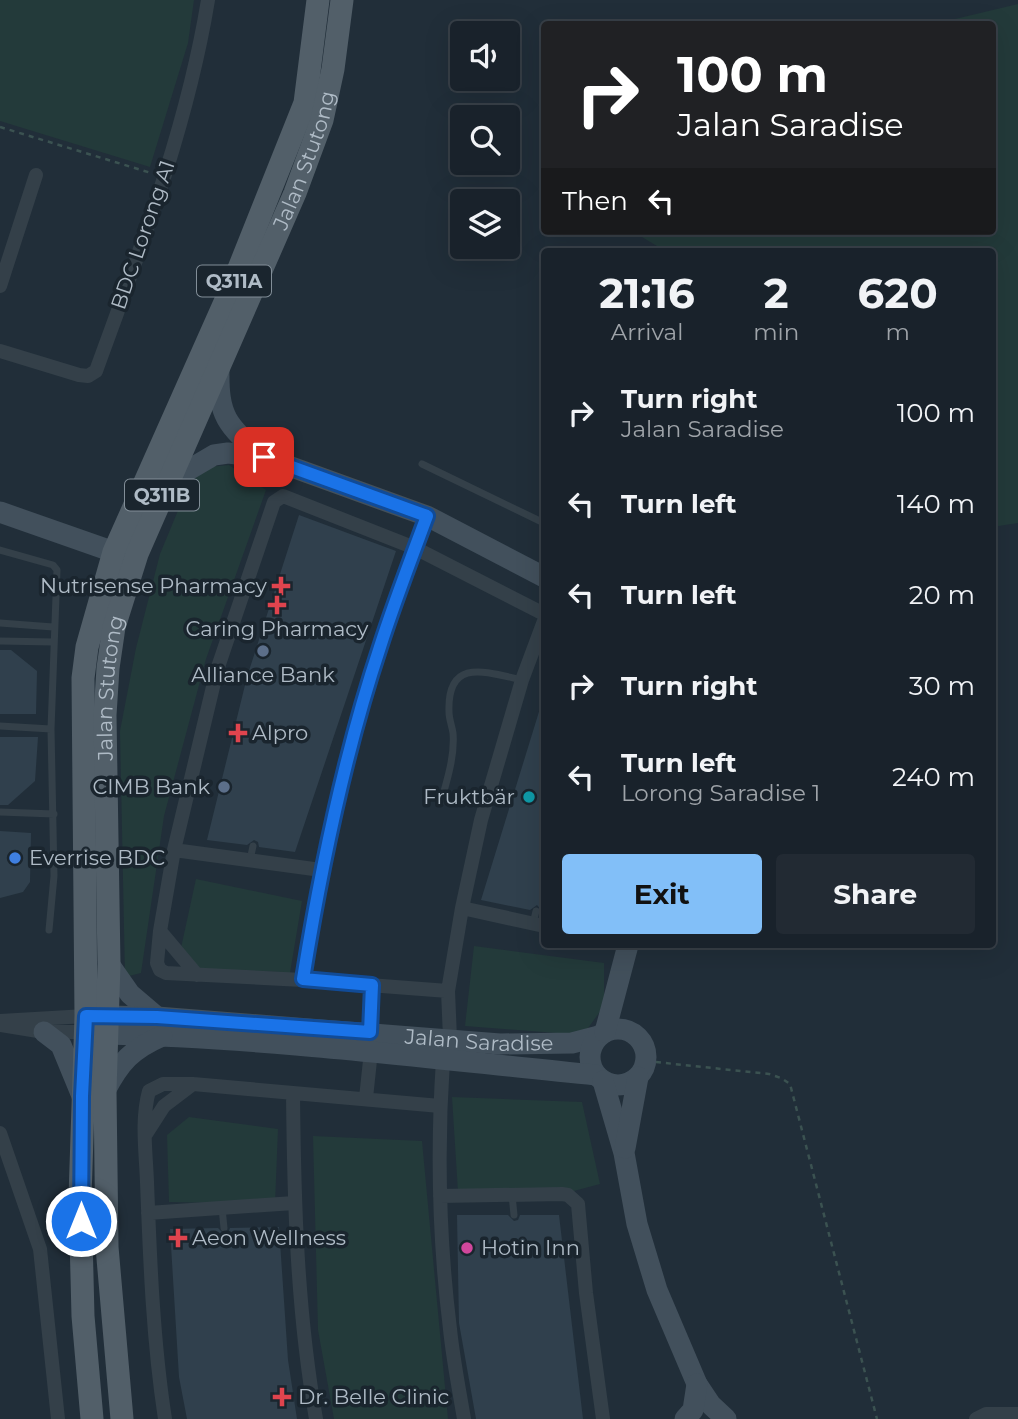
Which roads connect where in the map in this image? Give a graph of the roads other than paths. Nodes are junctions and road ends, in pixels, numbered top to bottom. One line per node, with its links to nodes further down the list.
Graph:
1 (208, 0): 6 (street, BDC Lorong A1)
2 (318, 0): 16 (main road, Jalan Stutong / Q311A)
3 (342, 0): 7 (main road, Jalan Stutong / Q311B)
4 (36, 175): 5 (street)
5 (0, 286)
6 (0, 351)
7 (219, 368): 8 (street); 10 (main road, Jalan Stutong / Q311B)
8 (264, 457): 10 (street); 12 (street)
9 (422, 464): 13 (lane)
10 (168, 482): 17 (main road, Jalan Stutong / Q311B)
11 (0, 512): 16 (street)
12 (427, 516): 14 (street); 18 (street)
13 (541, 522)
14 (415, 548): 19 (street); 31 (street); 32 (street)
15 (0, 550): 21 (lane)
16 (114, 552): 17 (main road); 45 (main road, Jalan Stutong / Q311A)
17 (137, 554): 38 (main road, Jalan Stutong / Q311B)
18 (541, 575)
19 (541, 612)
20 (0, 623): 21 (lane)
21 (53, 627): 24 (lane)
22 (541, 629): 25 (street)
23 (0, 641): 24 (lane)
24 (52, 642): 27 (lane)
25 (522, 680): 28 (lane); 33 (street)
26 (0, 726): 27 (lane)
27 (51, 729): 30 (lane)
28 (441, 802)
29 (0, 812): 30 (lane)
30 (54, 814): 35 (lane)
31 (174, 849): 32 (street); 36 (street)
32 (321, 870): 41 (street)
33 (462, 908): 34 (street); 43 (street)
34 (538, 920)
35 (49, 930)
36 (160, 931): 40 (street); 40 (street)
37 (627, 948): 39 (street)
38 (109, 964): 45 (main road, Jalan Stutong / Q311B); 46 (street)
39 (623, 966): 48 (street); 49 (street)
40 (197, 975): 41 (street)
41 (303, 979): 42 (street)
42 (372, 985): 43 (street); 51 (street)
43 (448, 991): 50 (street)
44 (0, 1023): 45 (street); 47 (street)
45 (96, 1024): 46 (street, Jalan Saradise); 47 (street); 57 (main road, Jalan Stutong / Q311B)
46 (161, 1026): 51 (street, Jalan Saradise); 57 (street)
47 (44, 1032): 57 (street)
48 (602, 1034): 49 (street); 50 (street, Jalan Saradise); 54 (street)
49 (636, 1035): 53 (street)
50 (450, 1038): 51 (street, Jalan Saradise)
51 (370, 1042): 52 (street, Jalan Saradise); 58 (street)
52 (443, 1060): 54 (street, Jalan Saradise); 59 (street, Jalan Saradise)
53 (642, 1069): 54 (street); 62 (street)
54 (600, 1078): 62 (street)
55 (193, 1084): 56 (street); 61 (street); 61 (street)
56 (293, 1093): 58 (street); 65 (street)
57 (94, 1094): 73 (main road, Jalan Stutong); 74 (main road, Jalan Stutong / Q311B)
58 (366, 1098): 59 (street)
59 (440, 1107): 64 (street, Jalan Saradise)
60 (0, 1133): 72 (street)
61 (145, 1135): 67 (street)
62 (624, 1153): 70 (street)
63 (512, 1195): 64 (street); 68 (lane); 78 (street)
64 (440, 1196): 77 (street, Jalan Saradise)
65 (294, 1203): 66 (street); 76 (street)
66 (222, 1208): 67 (street); 69 (lane)
67 (148, 1213): 75 (street)
68 (514, 1215)
69 (225, 1228)
70 (697, 1384): 79 (street); 80 (street)
71 (1018, 1414): 81 (street)
72 (58, 1419)
73 (92, 1419)
74 (122, 1419)
75 (165, 1419)
76 (316, 1419)
77 (464, 1419)
78 (603, 1419)
79 (685, 1419)
80 (726, 1419)
81 (976, 1419)

